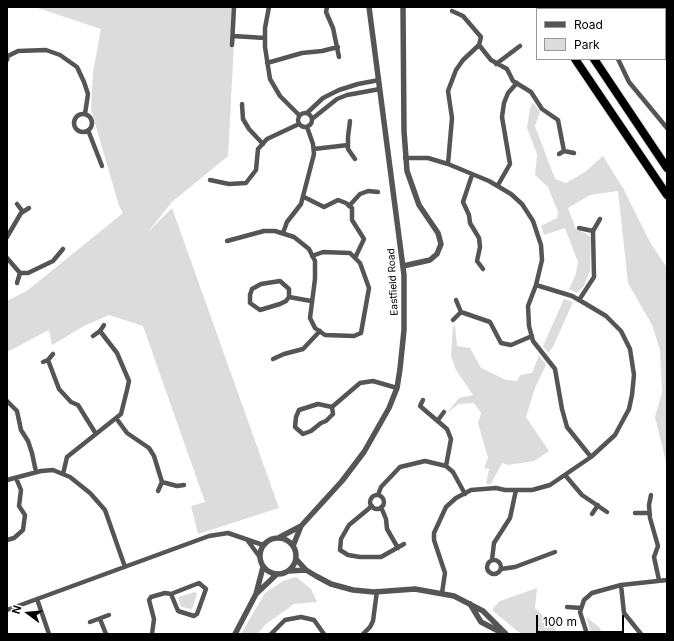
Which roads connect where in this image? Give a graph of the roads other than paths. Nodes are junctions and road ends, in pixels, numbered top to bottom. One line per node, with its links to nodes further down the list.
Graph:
1 (234, 7): 7 (street)
2 (269, 7): 8 (street)
3 (327, 7): 12 (street)
4 (369, 7): 20 (street, Eastfield Road)
5 (403, 7): 39 (street)
6 (452, 11): 10 (street)
7 (233, 36): 8 (street); 9 (street)
8 (265, 38): 18 (street)
9 (232, 45)
10 (479, 46): 19 (street); 41 (street)
11 (520, 46): 19 (street)
12 (338, 47): 13 (street); 18 (street)
13 (339, 57)
14 (7, 60): 25 (street)
15 (576, 60): 48 (highway)
16 (595, 60): 43 (highway)
17 (618, 60): 31 (street)
18 (267, 63): 26 (street)
19 (496, 64): 21 (street)
20 (379, 80): 22 (street, Eastfield Road); 24 (street)
21 (517, 83): 36 (street); 46 (street)
22 (380, 89): 27 (street); 64 (street, Eastfield Road)
23 (242, 104): 33 (street)
24 (307, 113): 26 (street); 27 (street)
25 (85, 114): 32 (street); 32 (street)
26 (299, 115): 29 (street)
27 (312, 120): 30 (street)
28 (350, 121): 34 (street)
29 (299, 124): 30 (street); 33 (street)
30 (307, 127): 35 (street)
31 (667, 128)
32 (88, 130): 42 (street)
33 (263, 144): 45 (street)
34 (348, 145): 35 (street); 40 (street)
35 (314, 149): 49 (street)
36 (564, 151): 37 (street); 38 (street)
37 (574, 153)
38 (559, 154)
39 (405, 158): 41 (street); 64 (street)
40 (355, 160)
41 (448, 164): 44 (street)
42 (102, 166)
43 (667, 168)
44 (472, 175): 46 (street); 65 (street)
45 (210, 180)
46 (498, 185): 68 (street)
47 (378, 192): 51 (street)
48 (667, 195)
49 (304, 197): 51 (street); 57 (street)
50 (17, 204): 53 (street)
51 (349, 206): 63 (street)
52 (29, 208): 53 (street)
53 (22, 212): 58 (street)
54 (600, 219): 56 (street)
55 (578, 228): 56 (street)
56 (593, 231): 71 (street)
57 (283, 233): 59 (street); 61 (street)
58 (7, 237)
59 (228, 241)
60 (63, 249): 66 (street)
61 (312, 256): 63 (street); 72 (street)
62 (7, 258): 66 (street)
63 (355, 258): 77 (street)
64 (403, 266): 84 (street, Eastfield Road)
65 (483, 269)
66 (20, 273): 67 (street)
67 (17, 283)
68 (536, 285): 71 (street); 79 (street)
69 (289, 297): 69 (street); 72 (street)
70 (456, 300): 73 (street)
71 (579, 300): 92 (street)
72 (311, 301): 77 (street)
73 (461, 312): 74 (street); 79 (street)
74 (453, 320)
75 (104, 325): 76 (street)
76 (100, 331): 78 (street); 89 (street)
77 (320, 331): 81 (street)
78 (93, 336)
79 (532, 336): 92 (street)
80 (53, 354): 82 (street)
81 (273, 359)
82 (48, 360): 83 (street); 91 (street)
83 (43, 362)
84 (397, 388): 87 (street); 113 (street, Eastfield Road)
85 (423, 400): 90 (street)
86 (7, 401): 94 (street)
87 (332, 407): 87 (street)
88 (444, 412): 90 (street)
89 (116, 418): 91 (street); 99 (street)
90 (438, 420): 93 (street)
91 (96, 434): 95 (street)
92 (591, 457): 96 (street)
93 (446, 466): 103 (street); 104 (street)
94 (36, 472): 95 (street); 97 (street)
95 (63, 474): 125 (street)
96 (565, 475): 101 (street); 106 (street)
97 (16, 478): 98 (street); 115 (street)
98 (7, 480)
99 (162, 482): 100 (street); 102 (street)
100 (184, 485)
101 (516, 490): 103 (street); 124 (street)
102 (158, 491)
103 (464, 494): 135 (street)
104 (378, 495): 107 (street); 108 (street)
105 (651, 495): 111 (street)
106 (598, 505): 109 (street); 112 (street)
107 (372, 506): 108 (street); 120 (street)
108 (382, 507): 120 (street)
109 (607, 512)
110 (635, 513): 111 (street)
111 (650, 513): 131 (street)
112 (592, 514)
113 (301, 526): 114 (street, Eastfield Road); 119 (street, Eastfield Road)
114 (280, 538): 117 (street); 119 (street)
115 (7, 540)
116 (248, 541): 117 (street); 122 (street); 125 (street)
117 (263, 544): 122 (street)
118 (404, 544): 120 (street)
119 (293, 546): 123 (street)
120 (398, 548)
121 (555, 552): 127 (street)
122 (259, 556): 126 (street)
123 (296, 559): 128 (street); 129 (street)
124 (492, 560): 127 (street); 127 (street)
125 (125, 567): 138 (street)
126 (263, 567): 130 (street); 137 (street)
127 (501, 569)
128 (306, 570): 129 (street); 134 (street)
129 (288, 571): 130 (street)
130 (277, 574): 137 (street)
131 (659, 580): 132 (street); 133 (street)
132 (667, 580)
133 (621, 585): 141 (street); 155 (street)
134 (377, 591): 135 (street); 146 (street)
135 (442, 592): 139 (street)
136 (171, 594): 136 (street); 149 (street)
137 (256, 594): 150 (street)
138 (37, 599): 142 (street); 147 (street)
139 (470, 604): 153 (street); 153 (street)
140 (567, 607): 141 (street)
141 (580, 608): 154 (street)
142 (7, 610)
143 (109, 615): 144 (street)
144 (100, 619): 145 (street); 148 (street)
145 (90, 622)
146 (366, 633)
147 (49, 634)
148 (106, 634)
149 (152, 634)
150 (235, 634)
151 (271, 634): 152 (street)
152 (324, 634)
153 (505, 634)
154 (587, 634)
155 (641, 634)

